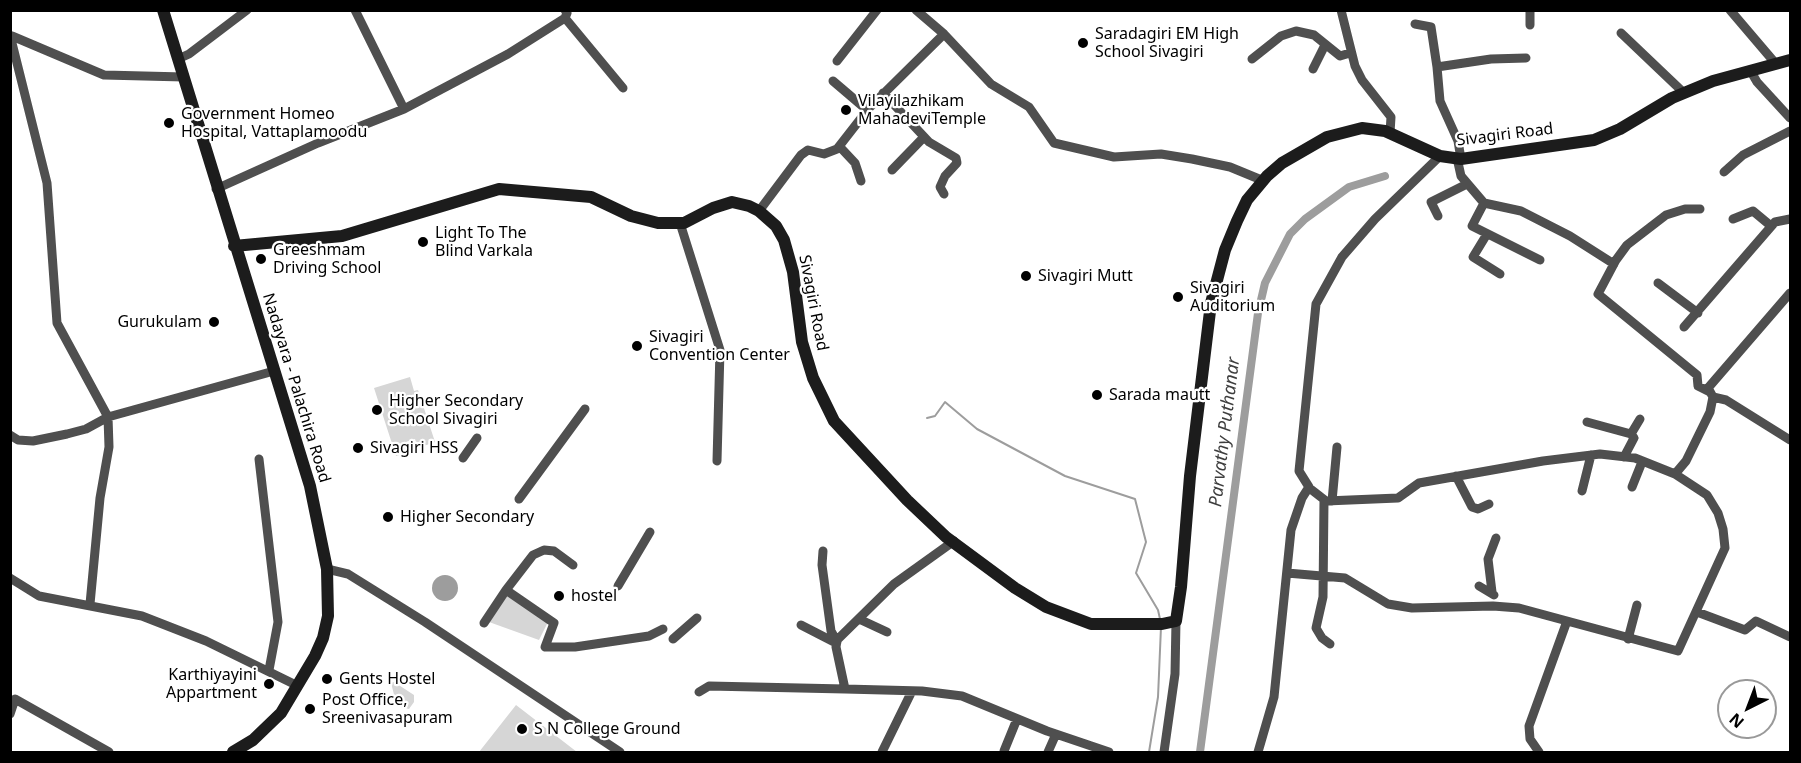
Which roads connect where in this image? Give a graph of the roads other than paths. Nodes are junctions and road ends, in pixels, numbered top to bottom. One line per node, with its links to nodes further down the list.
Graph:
1 (163, 10): 18 (main road, Nadayara - Palachira Road)
2 (247, 10): 18 (street)
3 (355, 10): 31 (street)
4 (877, 10): 21 (street)
5 (916, 10): 13 (street)
6 (1341, 10): 16 (street)
7 (1530, 10): 11 (street)
8 (1730, 10): 22 (street)
9 (565, 14): 28 (street); 31 (street)
10 (1415, 24): 23 (street)
11 (1530, 25)
12 (1621, 33): 30 (street)
13 (944, 34): 29 (street); 43 (street)
14 (11, 36): 26 (street); 68 (street)
15 (1325, 45): 16 (street); 19 (street); 24 (street)
16 (1350, 53): 35 (street)
17 (1526, 58): 23 (street)
18 (178, 59): 26 (main road, Nadayara - Palachira Road)
19 (1252, 59)
20 (1791, 60): 22 (main road, Sivagiri Road)
21 (837, 61)
22 (1776, 64): 25 (main road, Sivagiri Road)
23 (1437, 67): 39 (street)
24 (1313, 69)
25 (1750, 70): 30 (main road, Sivagiri Road); 33 (street)
26 (184, 77): 45 (main road, Nadayara - Palachira Road)
27 (833, 81): 32 (street)
28 (623, 88)
29 (883, 93): 32 (street); 36 (street)
30 (1684, 93): 39 (main road, Sivagiri Road)
31 (404, 109): 45 (street)
32 (867, 110): 37 (street)
33 (1791, 118)
34 (1791, 130): 41 (street)
35 (1390, 132): 38 (main road, Sivagiri Road); 43 (main road, Sivagiri Road)
36 (924, 137): 40 (street); 46 (street)
37 (840, 147): 42 (street); 49 (street)
38 (1440, 156): 39 (main road, Sivagiri Road); 84 (street)
39 (1459, 158): 44 (street)
40 (892, 170)
41 (1724, 172)
42 (861, 181)
43 (1264, 181): 109 (main road, Sivagiri Road)
44 (1467, 184): 47 (street); 50 (street)
45 (216, 189): 56 (main road, Nadayara - Palachira Road)
46 (944, 194)
47 (1484, 203): 55 (street); 58 (street)
48 (1700, 209): 58 (street)
49 (759, 211): 53 (main road, Sivagiri Road); 92 (main road, Sivagiri Road)
50 (1438, 216)
51 (1733, 219): 54 (street)
52 (1791, 219): 54 (street)
53 (680, 223): 56 (main road, Sivagiri Road); 80 (street)
54 (1771, 226): 63 (street)
55 (1487, 234): 57 (street); 59 (street)
56 (234, 246): 65 (main road, Nadayara - Palachira Road)
57 (1540, 260)
58 (1614, 264): 66 (street)
59 (1500, 274)
60 (1658, 283): 63 (street)
61 (1791, 292): 62 (street)
62 (1787, 304): 66 (street)
63 (1698, 313): 64 (street)
64 (1684, 327)
65 (274, 371): 68 (street); 95 (main road, Nadayara - Palachira Road)
66 (1711, 395): 74 (street); 82 (street)
67 (585, 409): 87 (street)
68 (108, 417): 72 (street); 103 (street)
69 (1640, 419): 71 (street)
70 (1587, 422): 71 (street)
71 (1631, 434): 77 (street)
72 (10, 435)
73 (477, 438): 78 (street)
74 (1791, 440)
75 (1337, 447): 88 (street)
76 (1591, 455): 77 (street); 83 (street); 86 (street)
77 (1624, 457): 81 (street)
78 (463, 458)
79 (259, 459): 120 (street)
80 (717, 461)
81 (1642, 462): 82 (street); 85 (street)
82 (1675, 474): 106 (street)
83 (1456, 476): 88 (street); 89 (street)
84 (1308, 487): 88 (street); 96 (street)
85 (1632, 487)
86 (1582, 490)
87 (519, 499)
88 (1328, 501): 97 (street)
89 (1489, 504)
90 (650, 532): 99 (street)
91 (1496, 538): 102 (street)
92 (954, 541): 108 (street); 109 (main road, Sivagiri Road)
93 (822, 551): 118 (street)
94 (573, 565): 101 (street)
95 (327, 570): 121 (main road, Nadayara - Palachira Road); 131 (street)
96 (1287, 573): 97 (street); 136 (street)
97 (1323, 577): 105 (street); 119 (street)
98 (10, 578): 103 (street)
99 (618, 586)
100 (1479, 586): 102 (street)
101 (506, 590): 111 (street); 113 (street)
102 (1492, 592): 105 (street)
103 (90, 604): 120 (street)
104 (1637, 605): 117 (street)
105 (1497, 606): 110 (street)
106 (1697, 612): 115 (street); 117 (street)
107 (697, 618): 116 (street)
108 (859, 619): 114 (street); 118 (street)
109 (1176, 621): 135 (street)
110 (1567, 621): 117 (street); 137 (street)
111 (484, 623)
112 (801, 625): 118 (street)
113 (663, 629)
114 (887, 632)
115 (1791, 637)
116 (673, 639)
117 (1628, 639)
118 (837, 643): 122 (street)
119 (1330, 644)
120 (269, 670): 121 (street)
121 (296, 685): 130 (main road, Nadayara - Palachira Road)
122 (845, 689): 123 (street); 126 (street)
123 (699, 692)
124 (911, 693): 132 (street)
125 (10, 714): 129 (street)
126 (1017, 719): 127 (street); 128 (street)
127 (1056, 734): 133 (street); 134 (street)
128 (1004, 751)
129 (110, 753)
130 (233, 753)
131 (620, 753)
132 (882, 753)
133 (1048, 753)
134 (1109, 753)
135 (1164, 753)
136 (1258, 753)
137 (1539, 753)

